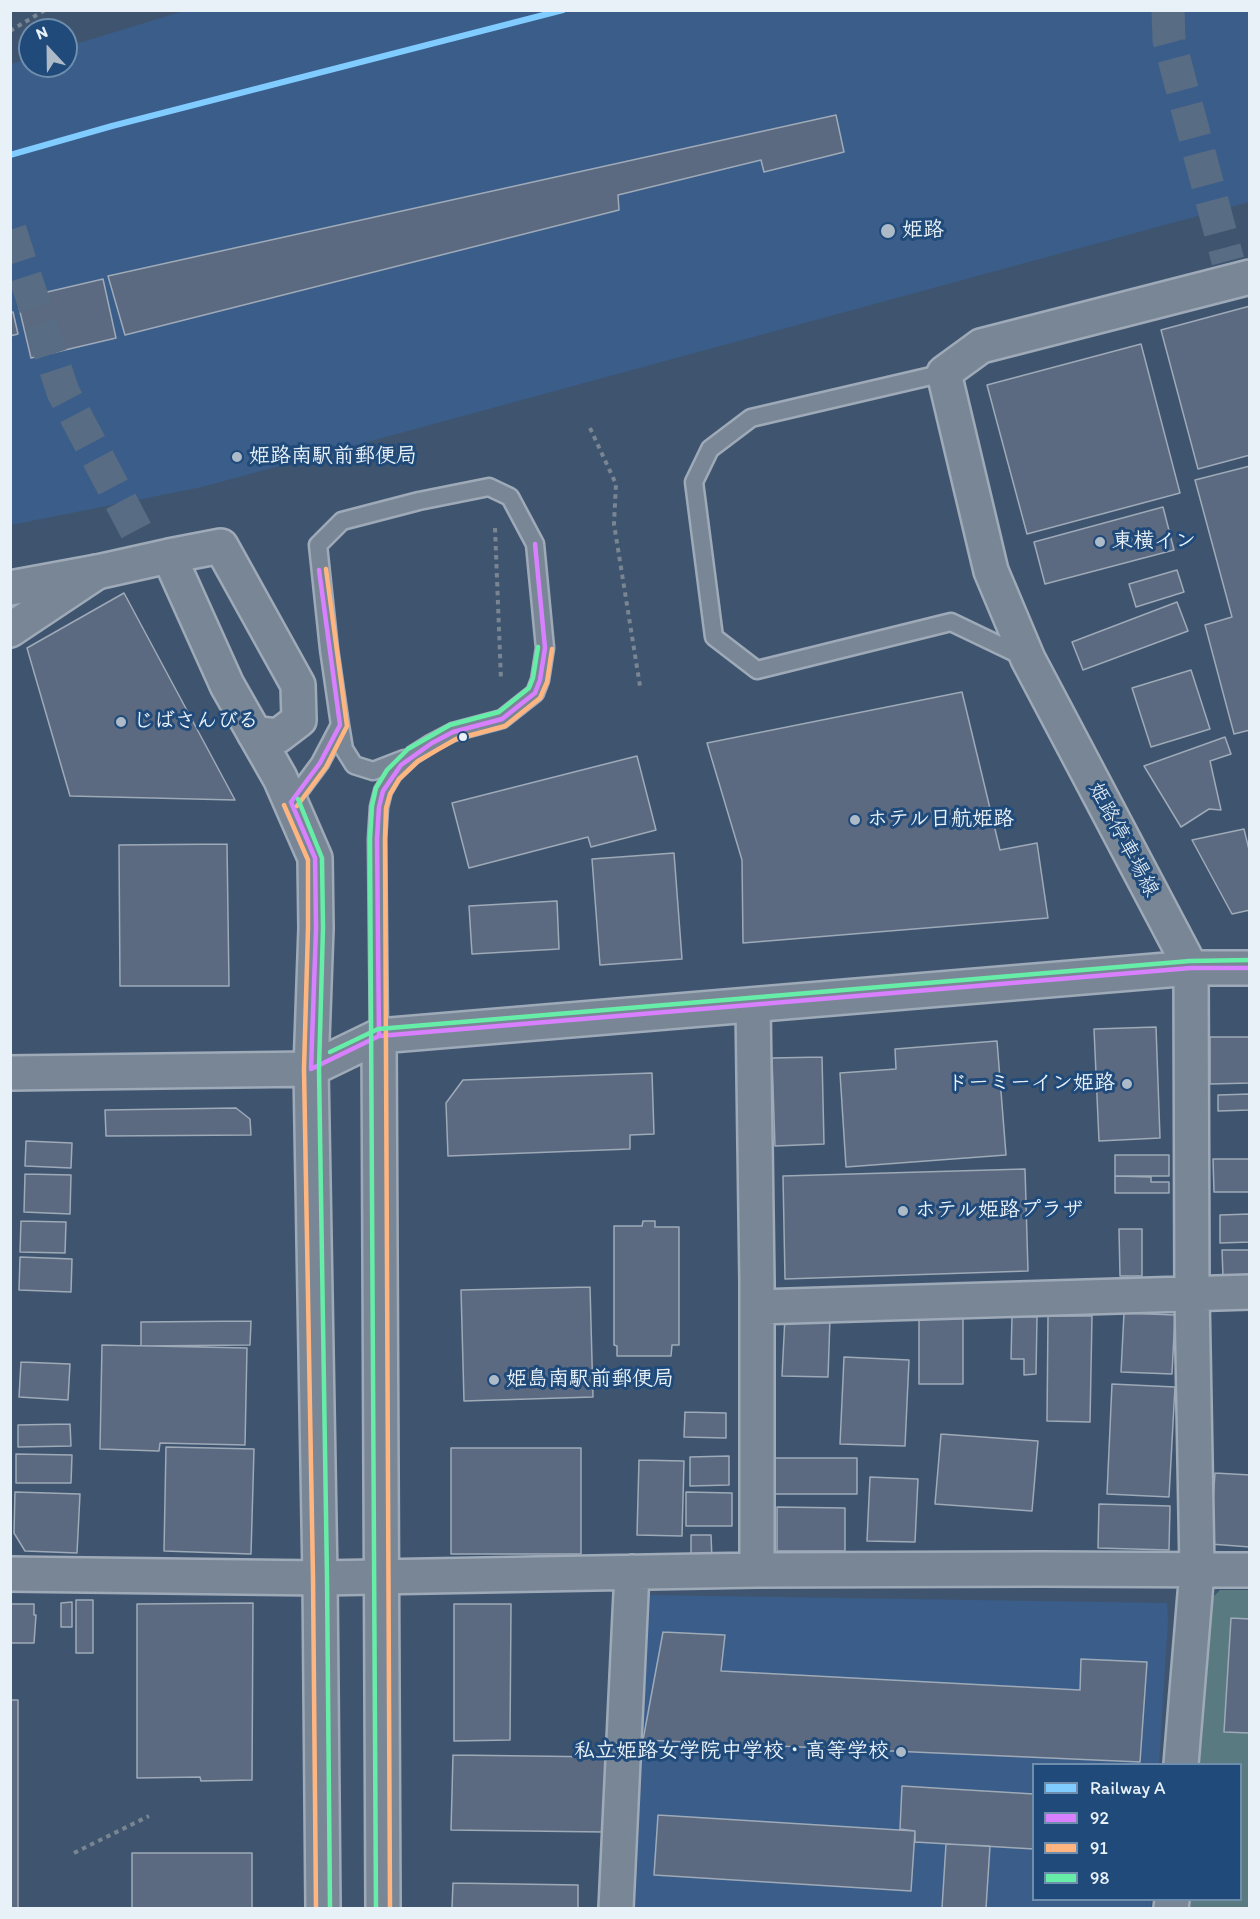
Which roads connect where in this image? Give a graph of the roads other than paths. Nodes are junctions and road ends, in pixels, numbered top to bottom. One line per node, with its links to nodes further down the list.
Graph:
1 (1250, 277): 2 (street)
2 (944, 373): 7 (street, 姫路停車場線); 7 (lane)
3 (170, 556): 4 (street); 9 (street); 9 (street)
4 (97, 572): 5 (street); 6 (street)
5 (10, 588)
6 (10, 630)
7 (1028, 659): 12 (street, 姫路停車場線)
8 (340, 725): 10 (lane); 10 (lane); 11 (lane)
9 (254, 733): 11 (street)
10 (413, 755): 15 (lane)
11 (291, 802): 16 (street)
12 (1191, 968): 13 (street); 14 (street); 19 (street)
13 (1250, 968)
14 (753, 1005): 15 (street); 20 (street)
15 (379, 1036): 16 (street); 26 (street)
16 (311, 1069): 17 (street); 27 (street)
17 (10, 1073)
18 (1250, 1292): 19 (street)
19 (1192, 1294): 20 (street); 22 (street)
20 (757, 1307): 21 (street)
21 (757, 1570): 22 (street); 24 (street)
22 (1197, 1570): 23 (street); 28 (street)
23 (1250, 1570)
24 (632, 1572): 26 (street); 31 (street)
25 (10, 1574): 27 (street)
26 (381, 1577): 27 (street); 30 (street)
27 (320, 1578): 29 (street)
28 (1181, 1763)
29 (323, 1908)
30 (383, 1908)
31 (616, 1908)

